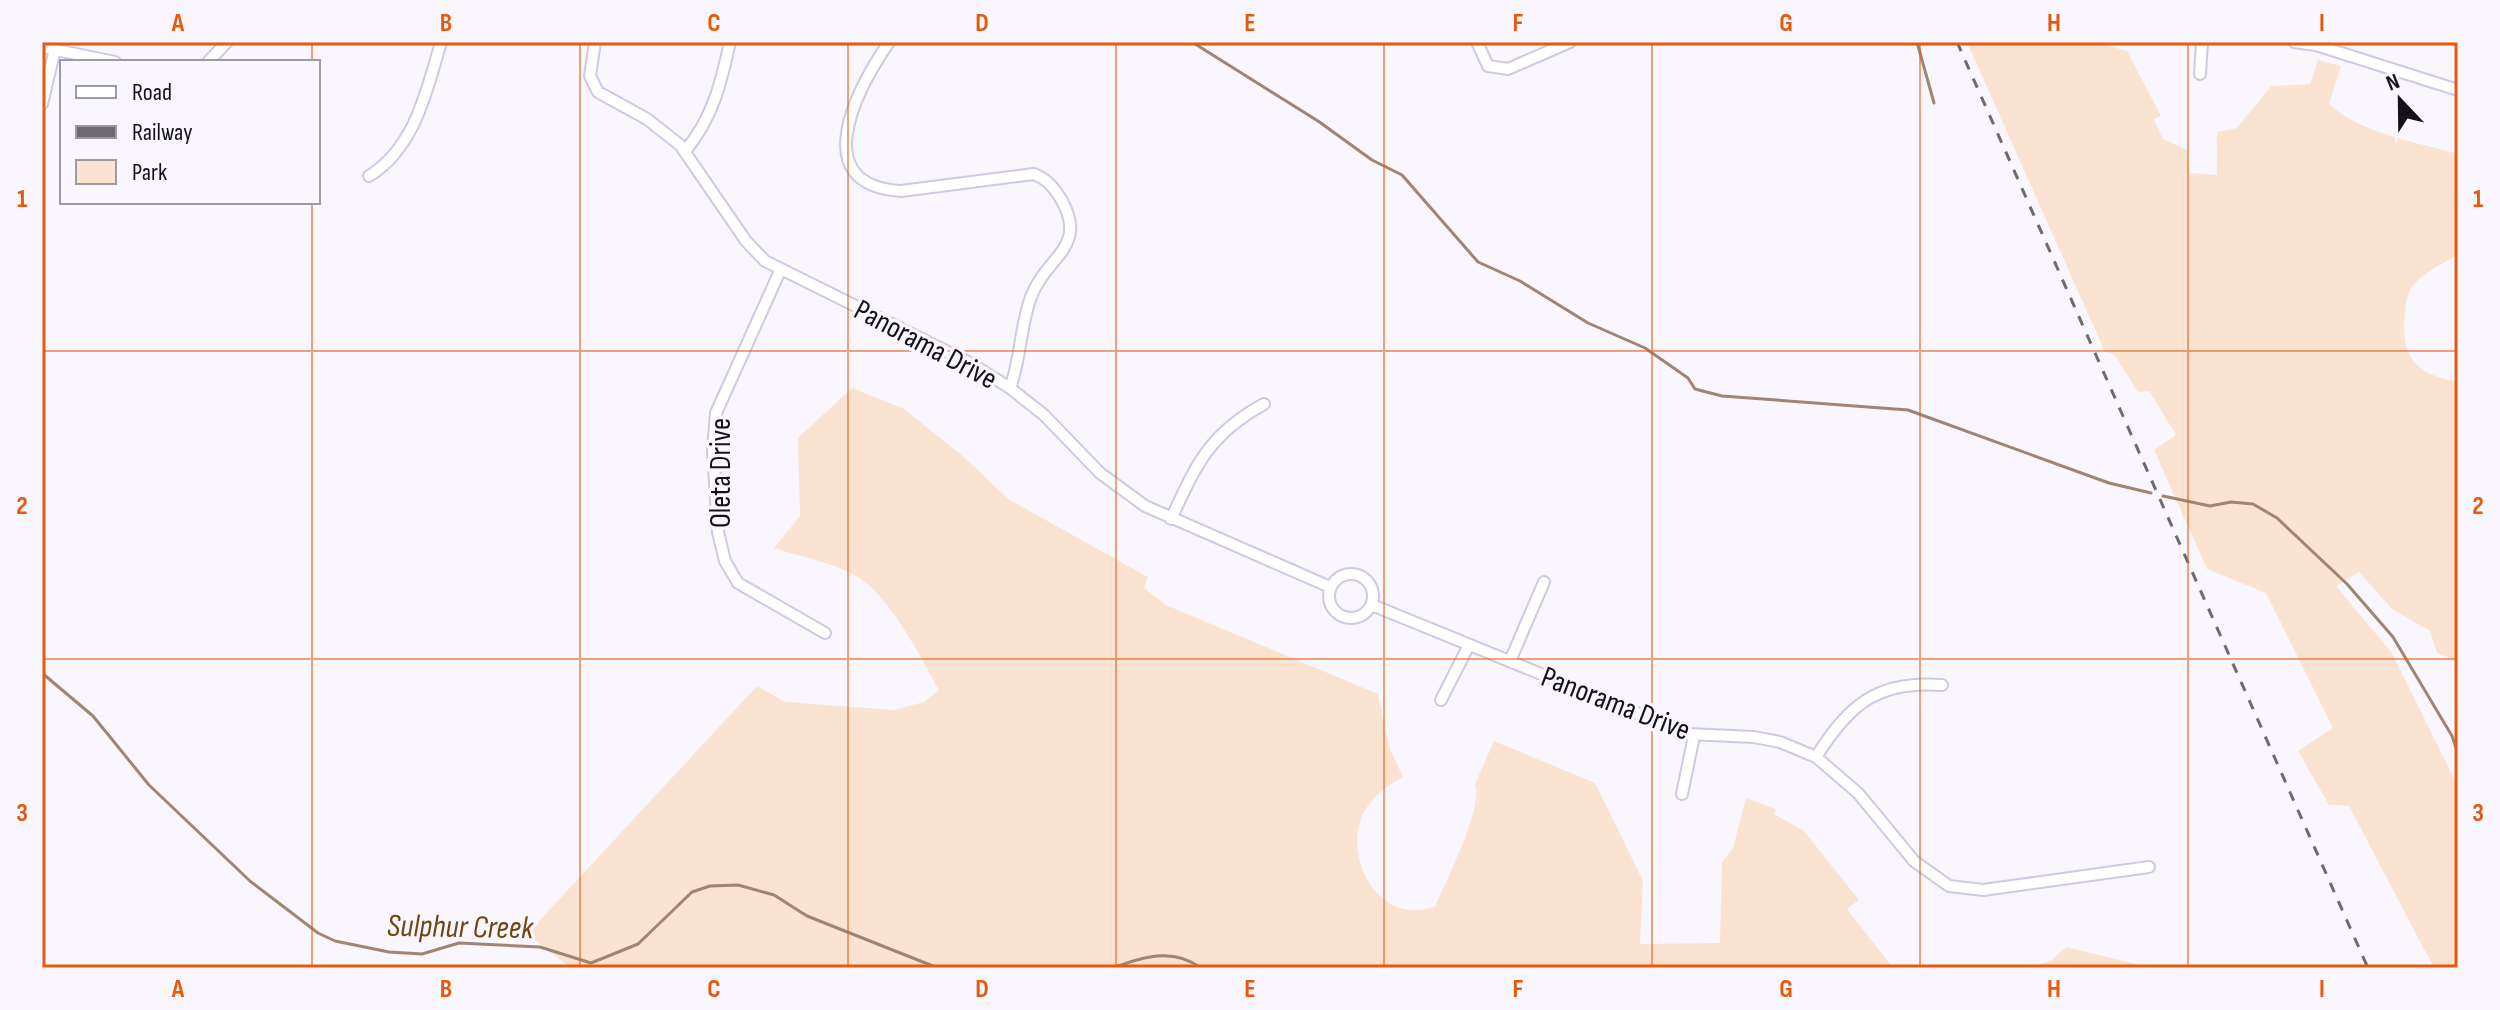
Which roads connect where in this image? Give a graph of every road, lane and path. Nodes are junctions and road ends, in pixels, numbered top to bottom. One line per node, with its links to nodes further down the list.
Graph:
1 (227, 42): 13 (street)
2 (441, 42): 18 (street)
3 (595, 42): 17 (street, Panorama Drive)
4 (730, 42): 17 (street)
5 (889, 42): 20 (street)
6 (1477, 42): 7 (street)
7 (1570, 42)
8 (2202, 42): 14 (street)
9 (2294, 42): 15 (street)
10 (42, 47): 11 (street)
11 (55, 49): 12 (street); 16 (street)
12 (106, 60)
13 (210, 60)
14 (2200, 74)
15 (2458, 90)
16 (42, 104)
17 (686, 150): 19 (street, Panorama Drive)
18 (369, 176)
19 (780, 271): 20 (street, Panorama Drive); 26 (street, Oleta Drive)
20 (1010, 388): 22 (street, Panorama Drive)
21 (1264, 404): 22 (street)
22 (1171, 519): 24 (street, Panorama Drive)
23 (1544, 582): 28 (street)
24 (1330, 587): 25 (street); 25 (street)
25 (1372, 605): 27 (street, Panorama Drive)
26 (825, 633)
27 (1469, 645): 28 (street, Panorama Drive); 30 (street)
28 (1510, 661): 31 (street, Panorama Drive)
29 (1942, 685): 32 (street)
30 (1441, 700)
31 (1694, 736): 32 (street, Panorama Drive); 33 (street)
32 (1816, 757): 34 (street, Panorama Drive)
33 (1682, 794)
34 (2149, 867)

